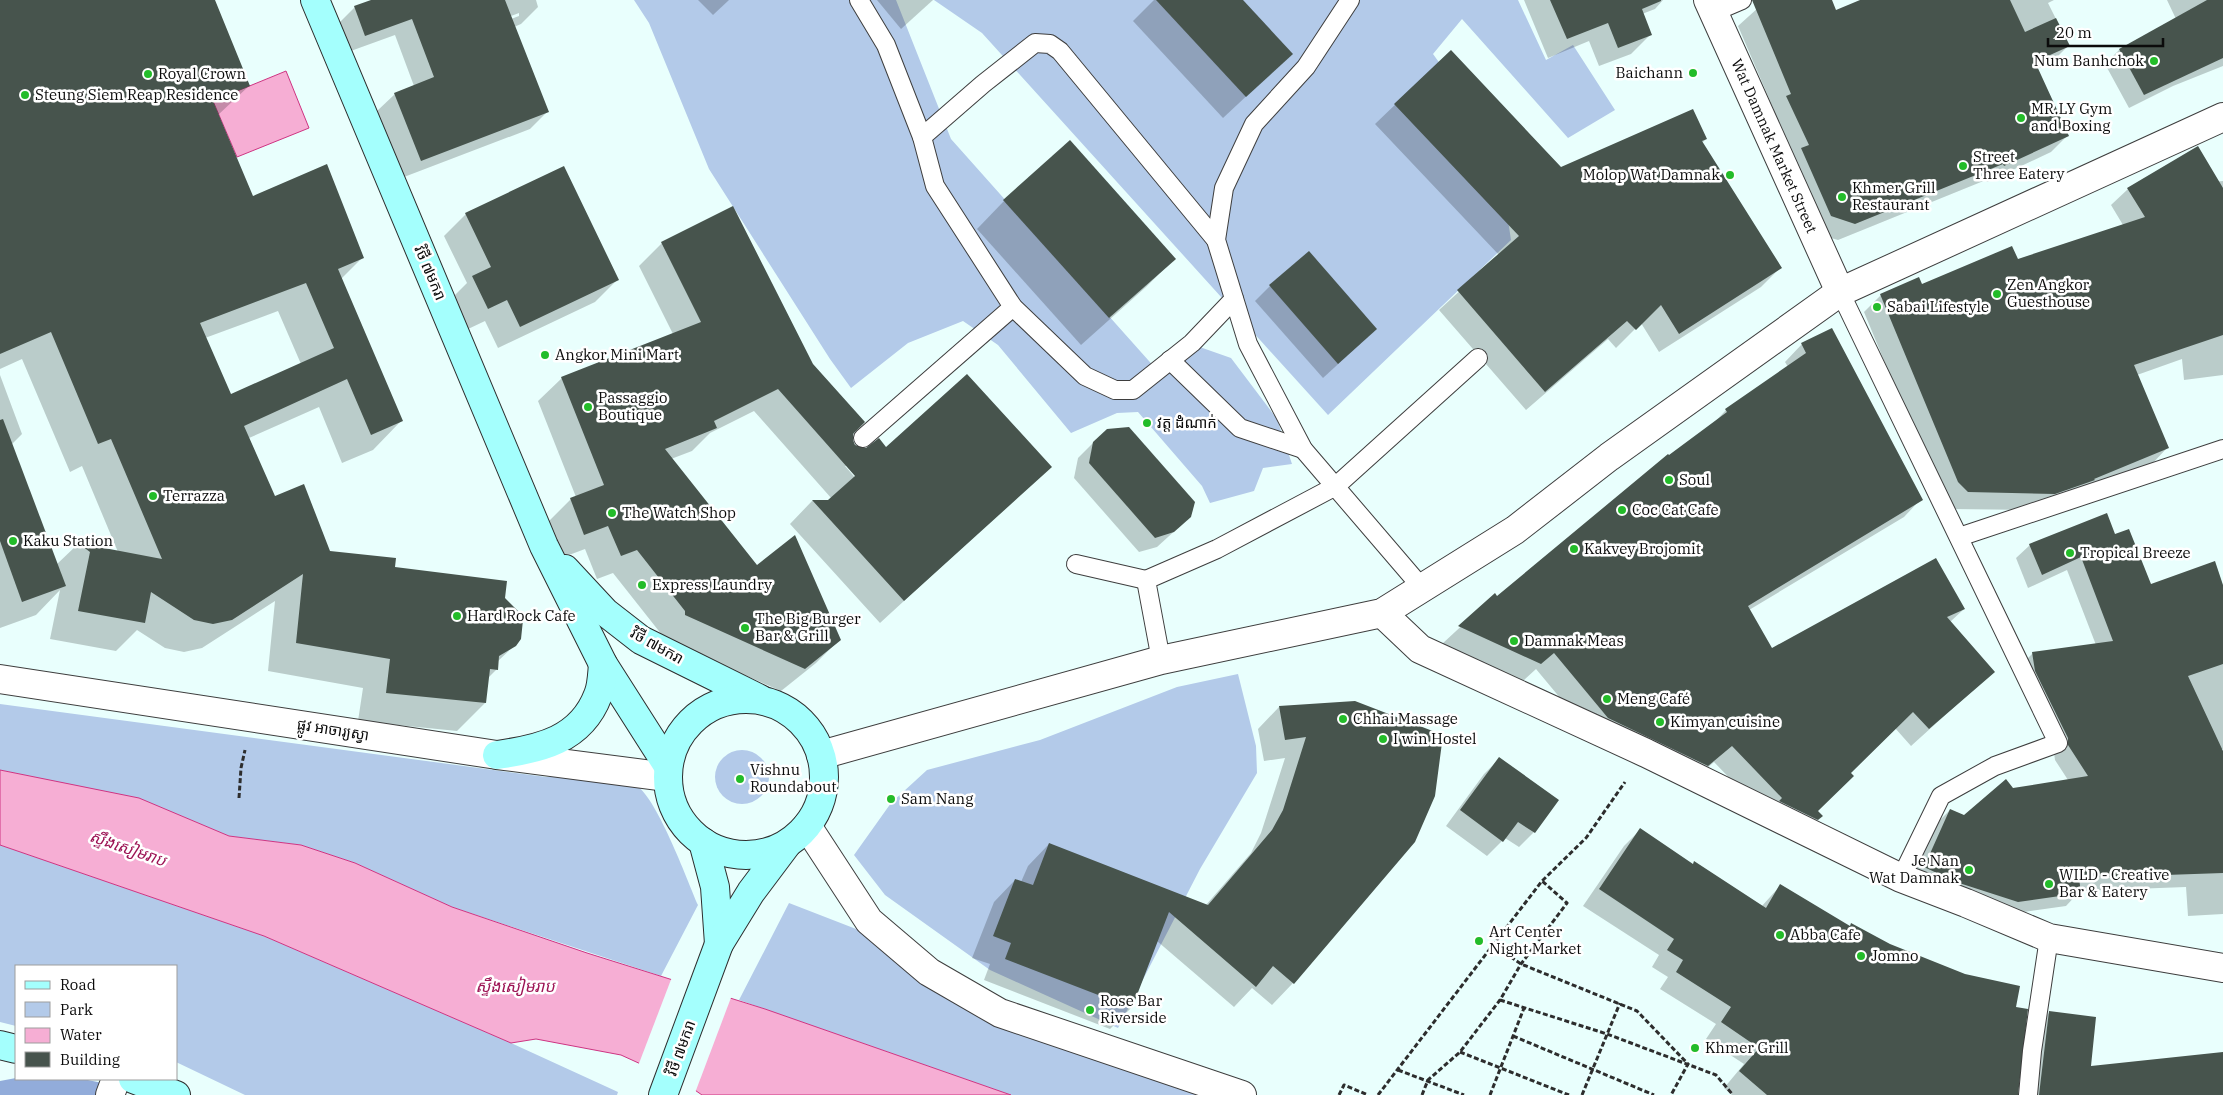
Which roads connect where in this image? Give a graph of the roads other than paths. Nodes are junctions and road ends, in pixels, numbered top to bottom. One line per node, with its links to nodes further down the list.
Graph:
1 (315, 0): 19 (main road, វិថី ៧មករា)
2 (859, 0): 7 (lane)
3 (1350, 0): 8 (lane)
4 (1742, 0): 5 (lane)
5 (1711, 6): 9 (street, Wat Damnak Market Street)
6 (2223, 117): 9 (street)
7 (922, 137): 8 (lane); 11 (lane)
8 (1216, 240): 10 (lane)
9 (1840, 292): 18 (lane); 22 (street)
10 (1234, 299): 13 (lane); 15 (lane)
11 (1013, 307): 13 (lane); 14 (lane)
12 (1478, 358): 17 (lane)
13 (1170, 360): 15 (lane)
14 (863, 438)
15 (1303, 449): 17 (lane)
16 (2223, 449): 18 (lane)
17 (1336, 486): 21 (lane); 22 (lane)
18 (1959, 537): 33 (lane)
19 (544, 546): 25 (main road, វិថី ៧មករា); 27 (main road, វិថី ៧មករា)
20 (1076, 564): 21 (lane)
21 (1146, 580): 24 (lane)
22 (1423, 589): 23 (street)
23 (1382, 613): 24 (street); 33 (street)
24 (1161, 660): 29 (street)
25 (603, 664): 28 (main road); 30 (main road, វិថី ៧មករា)
26 (0, 680): 28 (street, ផ្លូវ អាចារ្យស្វា)
27 (766, 701): 29 (main road); 30 (main road)
28 (497, 755): 30 (street, ផ្លូវ អាចារ្យស្វា)
29 (821, 756): 31 (main road)
30 (667, 771): 32 (main road)
31 (798, 834): 32 (main road); 35 (main road, វិថី ៧មករា); 44 (street)
32 (702, 842): 35 (main road, វិថី ៧មករា)
33 (1901, 878): 34 (street)
34 (2049, 938): 36 (street); 45 (lane)
35 (719, 944): 43 (main road, វិថី ៧មករា)
36 (2223, 968)
37 (0, 1045): 38 (main road)
38 (15, 1049)
39 (116, 1080): 41 (street)
40 (136, 1080): 42 (main road)
41 (110, 1095)
42 (176, 1095)
43 (663, 1095)
44 (1242, 1095)
45 (2028, 1095)

